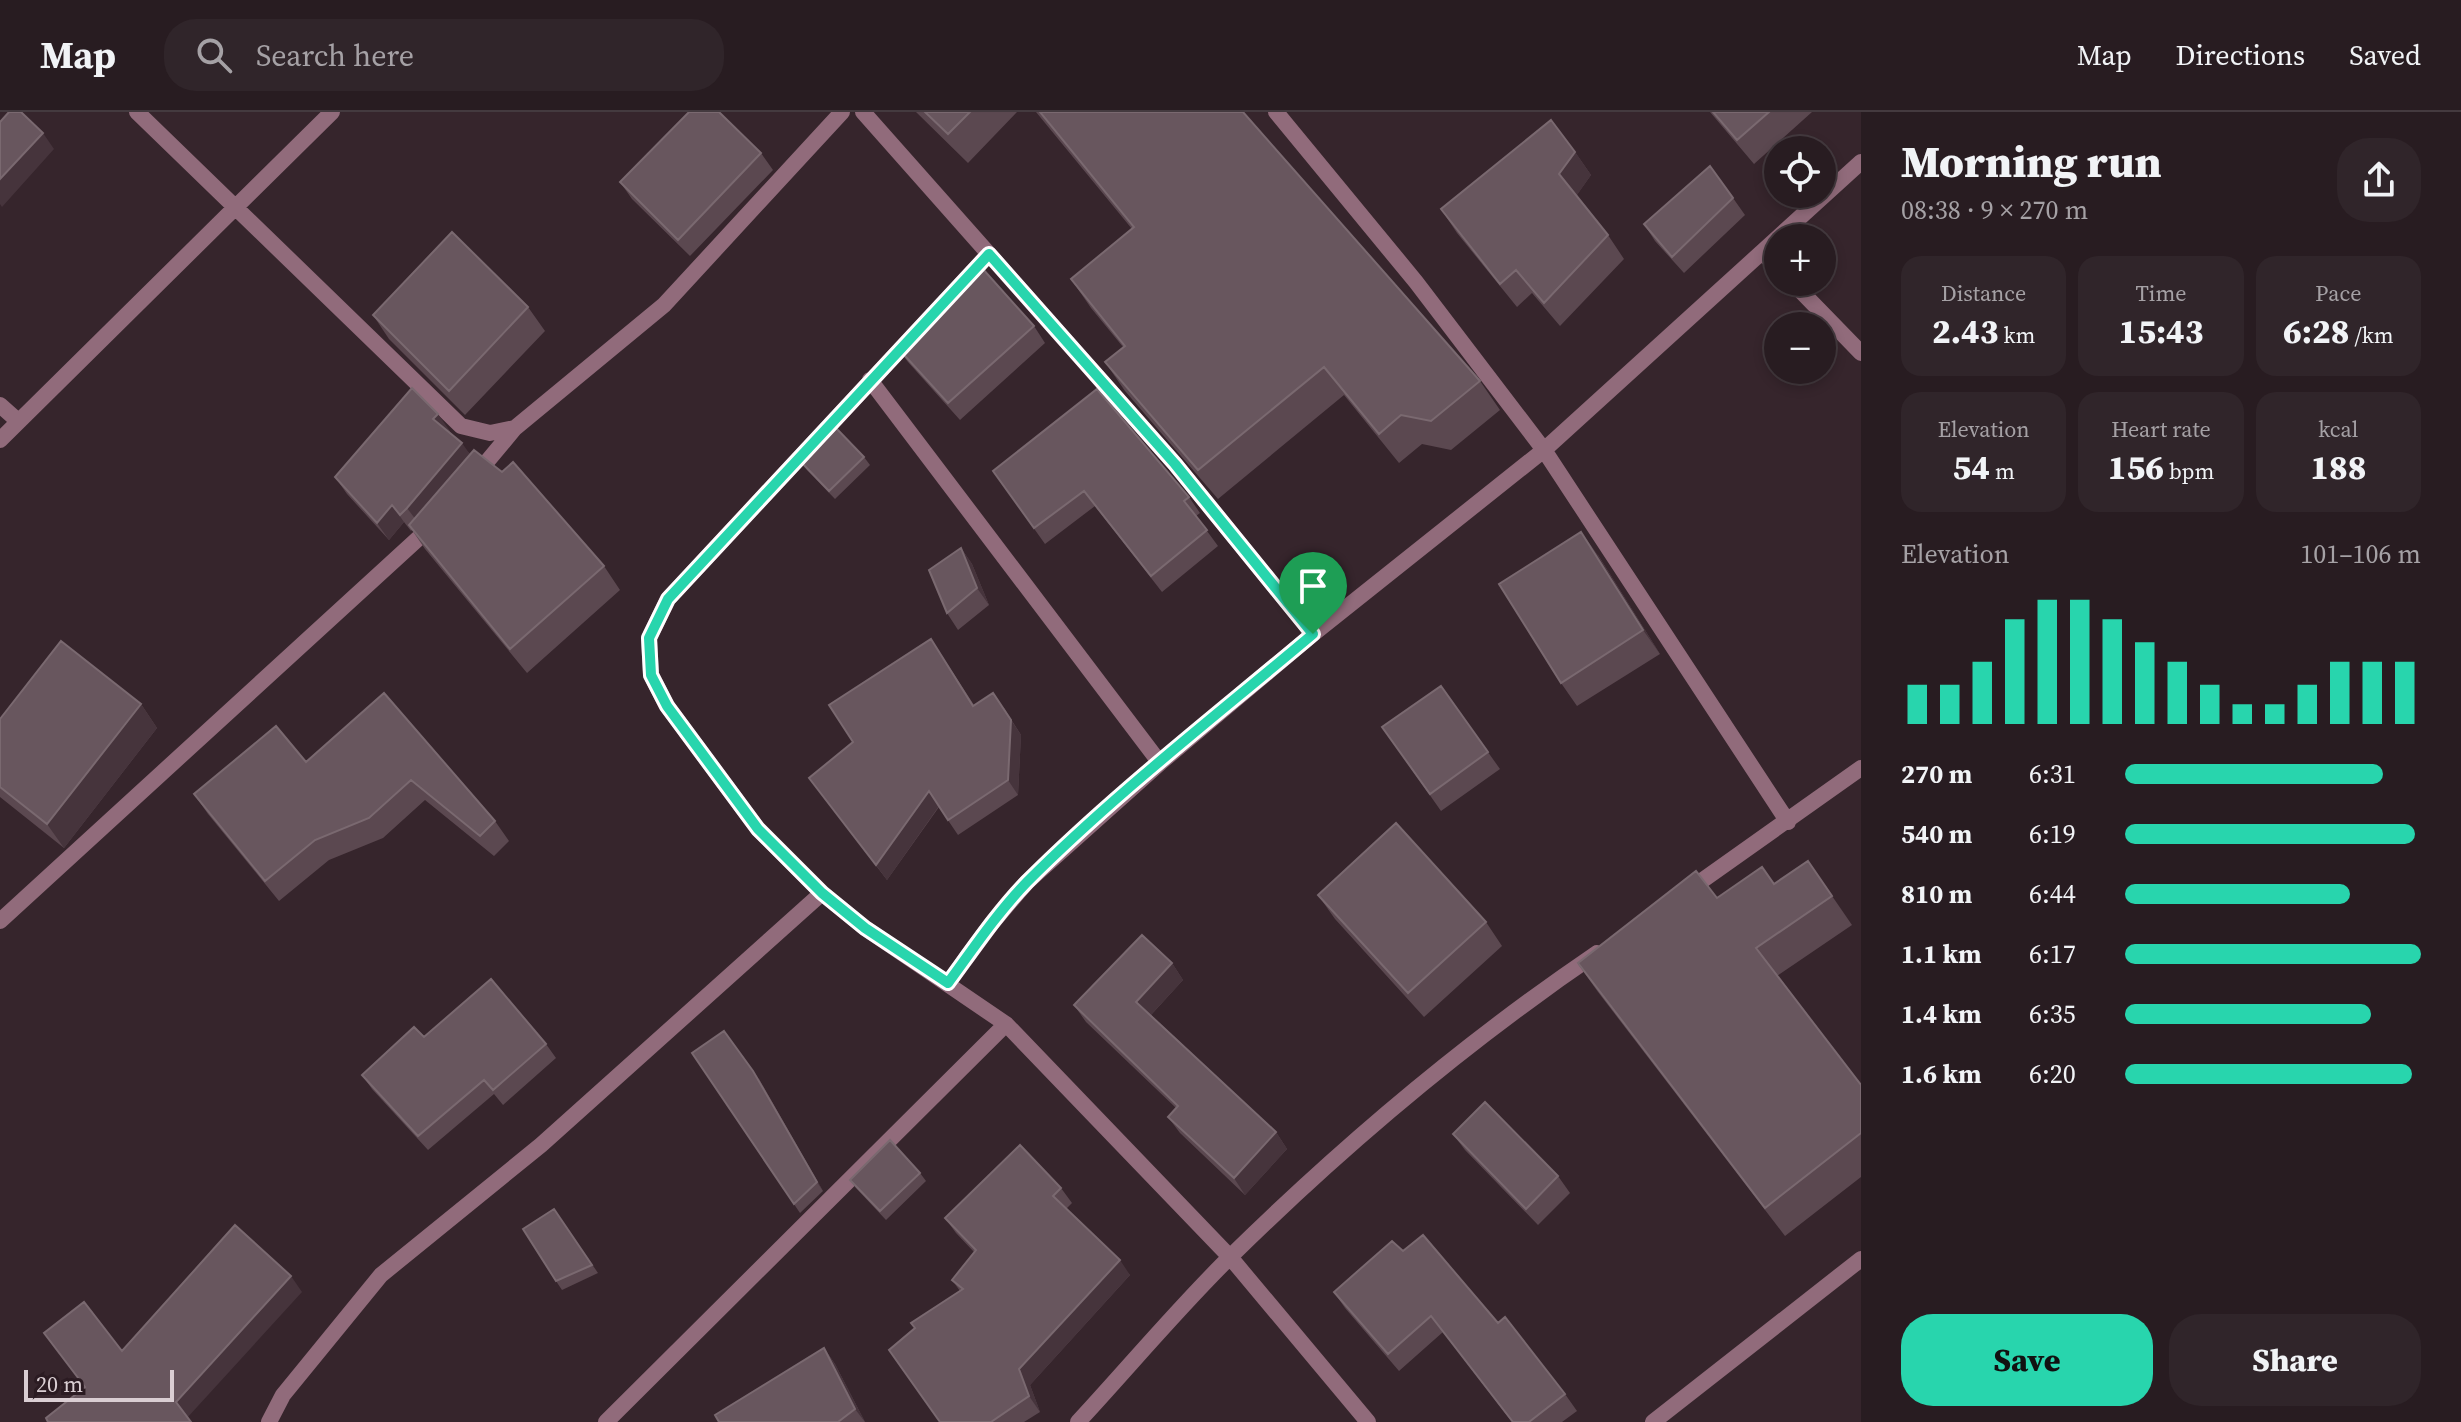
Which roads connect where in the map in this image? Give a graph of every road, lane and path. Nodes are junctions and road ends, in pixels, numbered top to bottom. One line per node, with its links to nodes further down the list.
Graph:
1 (137, 112): 7 (street)
2 (332, 112): 7 (street)
3 (842, 112): 15 (street)
4 (863, 112): 9 (street)
5 (1276, 112): 17 (street)
6 (1861, 162): 8 (street)
7 (237, 205): 14 (street); 15 (street)
8 (1762, 252): 17 (street)
9 (989, 254): 12 (street); 20 (street)
10 (1806, 296): 11 (street)
11 (1861, 353)
12 (870, 380): 21 (street); 24 (street)
13 (0, 405): 14 (street)
14 (18, 421): 16 (street)
15 (515, 428): 18 (street)
16 (0, 440)
17 (1544, 450): 20 (street); 23 (street)
18 (466, 486)
19 (447, 509): 26 (street)
20 (1313, 634): 21 (street)
21 (1160, 763): 28 (street)
22 (1861, 768): 23 (street)
23 (1788, 822): 25 (street)
24 (822, 893): 28 (street); 32 (street)
25 (1674, 900)
26 (0, 921)
27 (1611, 943): 30 (street)
28 (948, 983): 29 (street)
29 (1006, 1024): 30 (street); 33 (street)
30 (1230, 1257): 34 (street); 35 (street)
31 (1861, 1259): 36 (street)
32 (269, 1422)
33 (606, 1422)
34 (1078, 1422)
35 (1368, 1422)
36 (1653, 1422)

